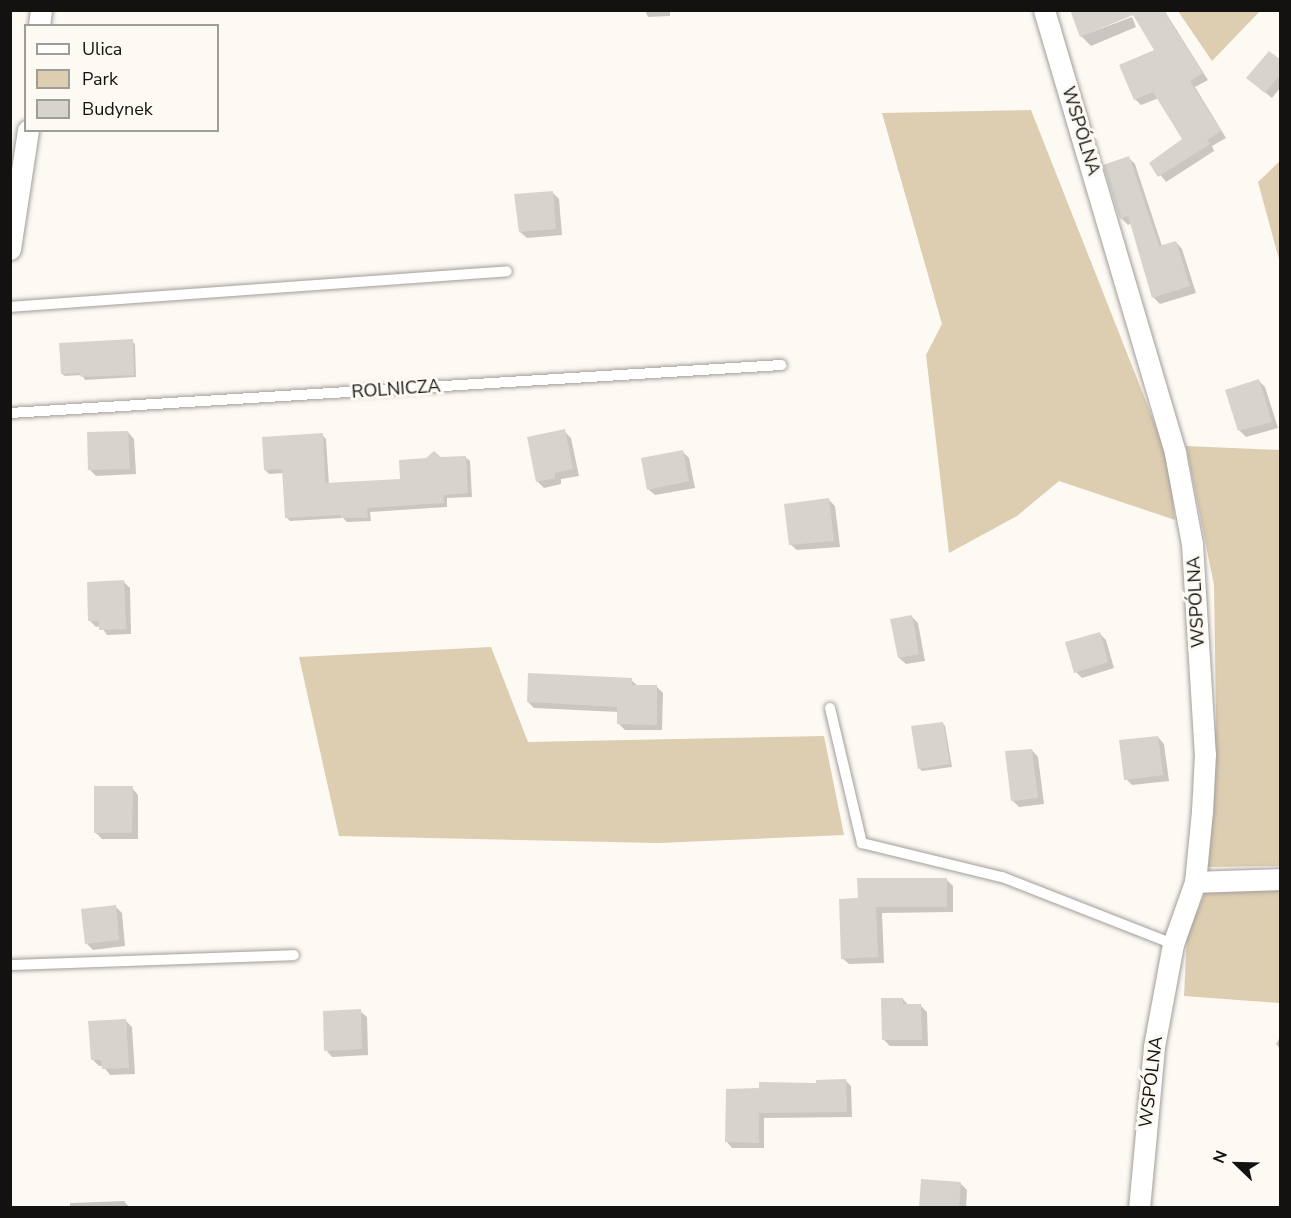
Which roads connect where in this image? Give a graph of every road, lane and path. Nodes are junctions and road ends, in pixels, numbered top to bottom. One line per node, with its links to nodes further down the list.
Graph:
1 (1044, 10): 10 (street, WSPÓLNA)
2 (28, 132): 3 (street)
3 (10, 249)
4 (507, 271): 5 (lane)
5 (10, 307)
6 (782, 365): 7 (lane, ROLNICZA)
7 (10, 413)
8 (830, 708): 11 (lane)
9 (1281, 879): 10 (street)
10 (1195, 882): 11 (street, WSPÓLNA)
11 (1173, 944): 14 (street, WSPÓLNA)
12 (294, 955): 13 (lane)
13 (10, 965)
14 (1138, 1208)

